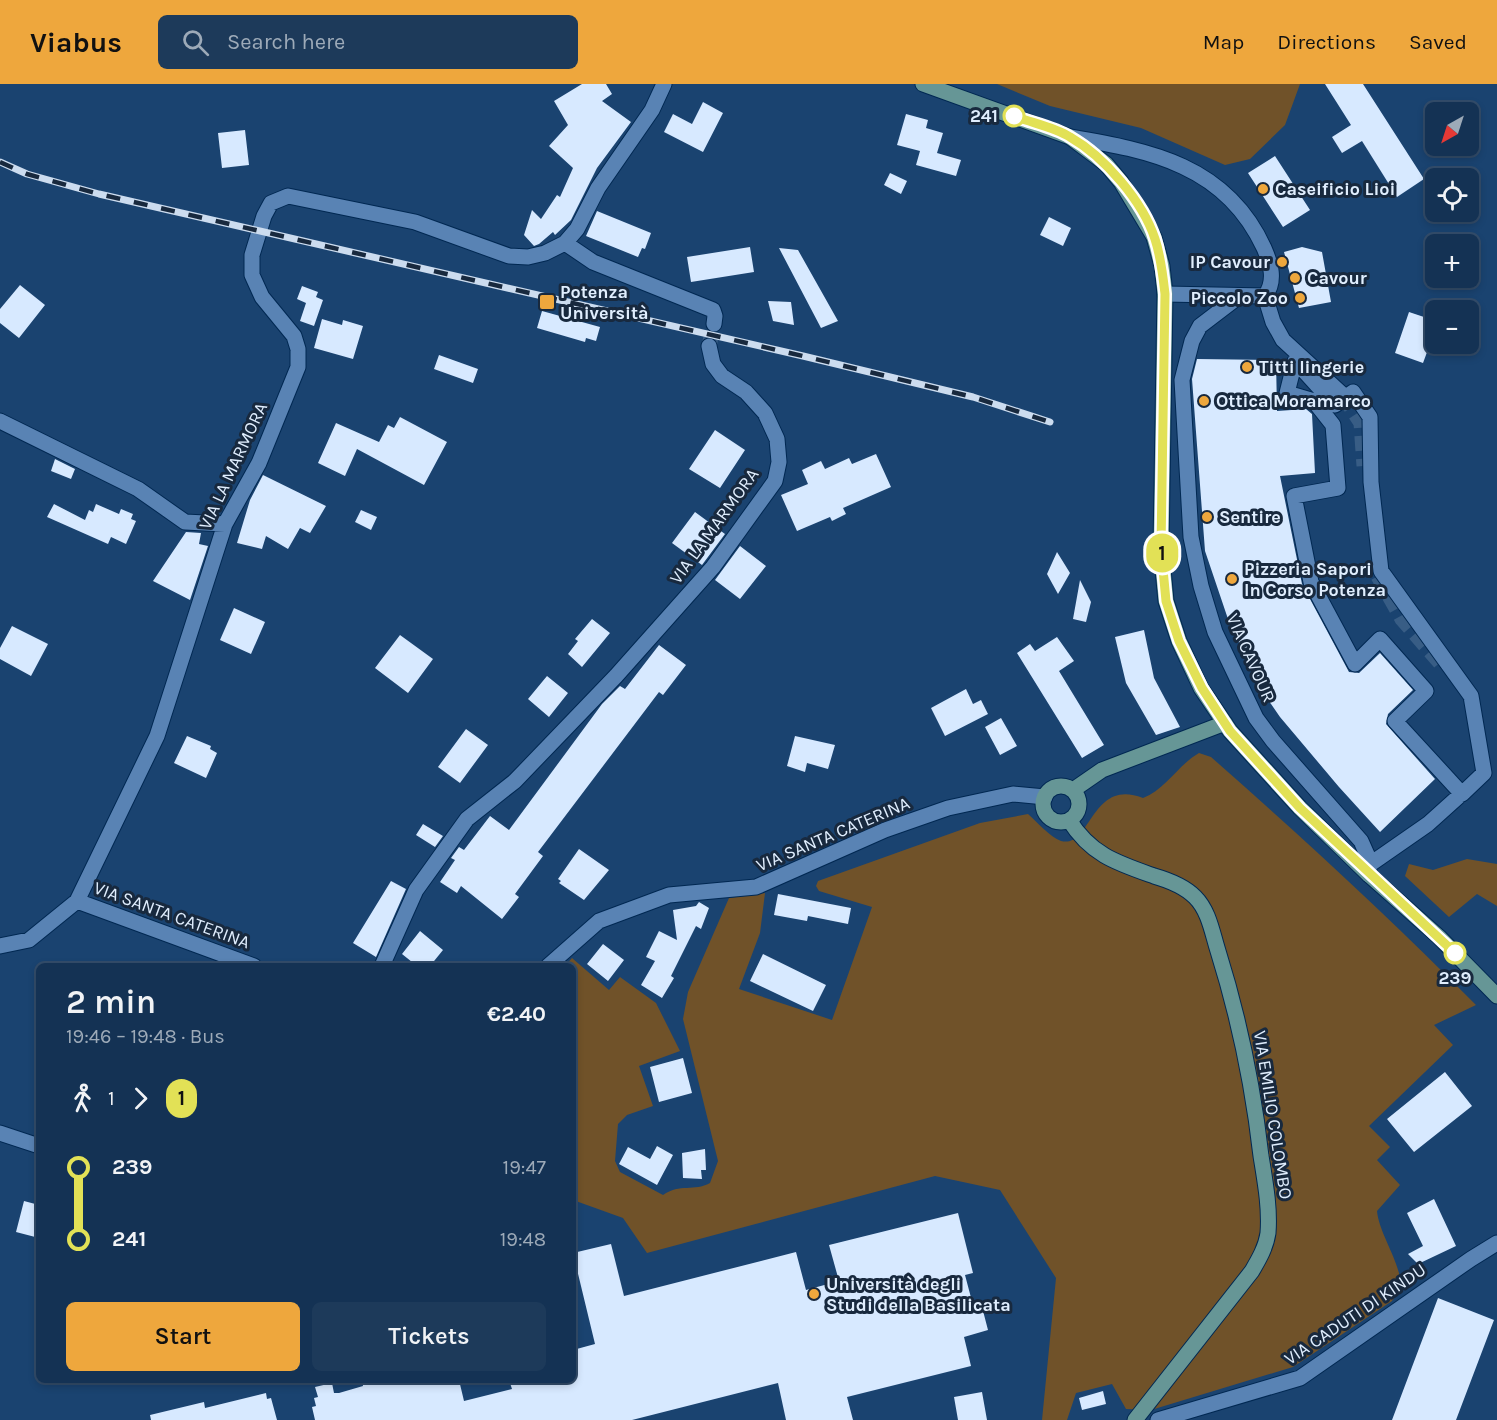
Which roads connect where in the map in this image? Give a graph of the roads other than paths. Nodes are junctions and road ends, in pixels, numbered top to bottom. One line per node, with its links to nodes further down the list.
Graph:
1 (664, 84): 4 (street)
2 (923, 84): 3 (main road, VIA CAVOUR)
3 (1070, 136): 5 (main road, VIA CAVOUR); 6 (street, VIA CAVOUR)
4 (565, 243): 8 (street); 12 (street, VIA LA MARMORA)
5 (1165, 294): 7 (street); 14 (main road, VIA CAVOUR)
6 (1265, 296): 7 (street); 10 (street)
7 (1238, 297): 19 (street, VIA CAVOUR)
8 (714, 324)
9 (709, 346): 23 (street, VIA LA MARMORA)
10 (1343, 395)
11 (0, 421): 12 (street)
12 (225, 524): 20 (street, VIA LA MARMORA)
13 (1355, 664): 13 (street)
14 (1225, 723): 15 (main road, VIA SANTA CATERINA); 19 (main road, VIA CAVOUR)
15 (1073, 790): 16 (main road, VIA SANTA CATERINA); 18 (main road)
16 (1045, 797): 18 (main road); 24 (street, VIA SANTA CATERINA)
17 (1458, 797): 19 (street)
18 (1069, 820): 29 (main road, VIA EMILIO COLOMBO)
19 (1369, 870): 25 (main road, VIA CAVOUR)
20 (77, 901): 21 (street); 22 (street, VIA SANTA CATERINA)
21 (0, 946)
22 (246, 963)
23 (383, 963)
24 (551, 963)
25 (1497, 996)
26 (0, 1133): 27 (street)
27 (36, 1145)
28 (1497, 1243): 30 (street, VIA CADUTI DI KINDU)
29 (1135, 1420)
30 (1158, 1420)

